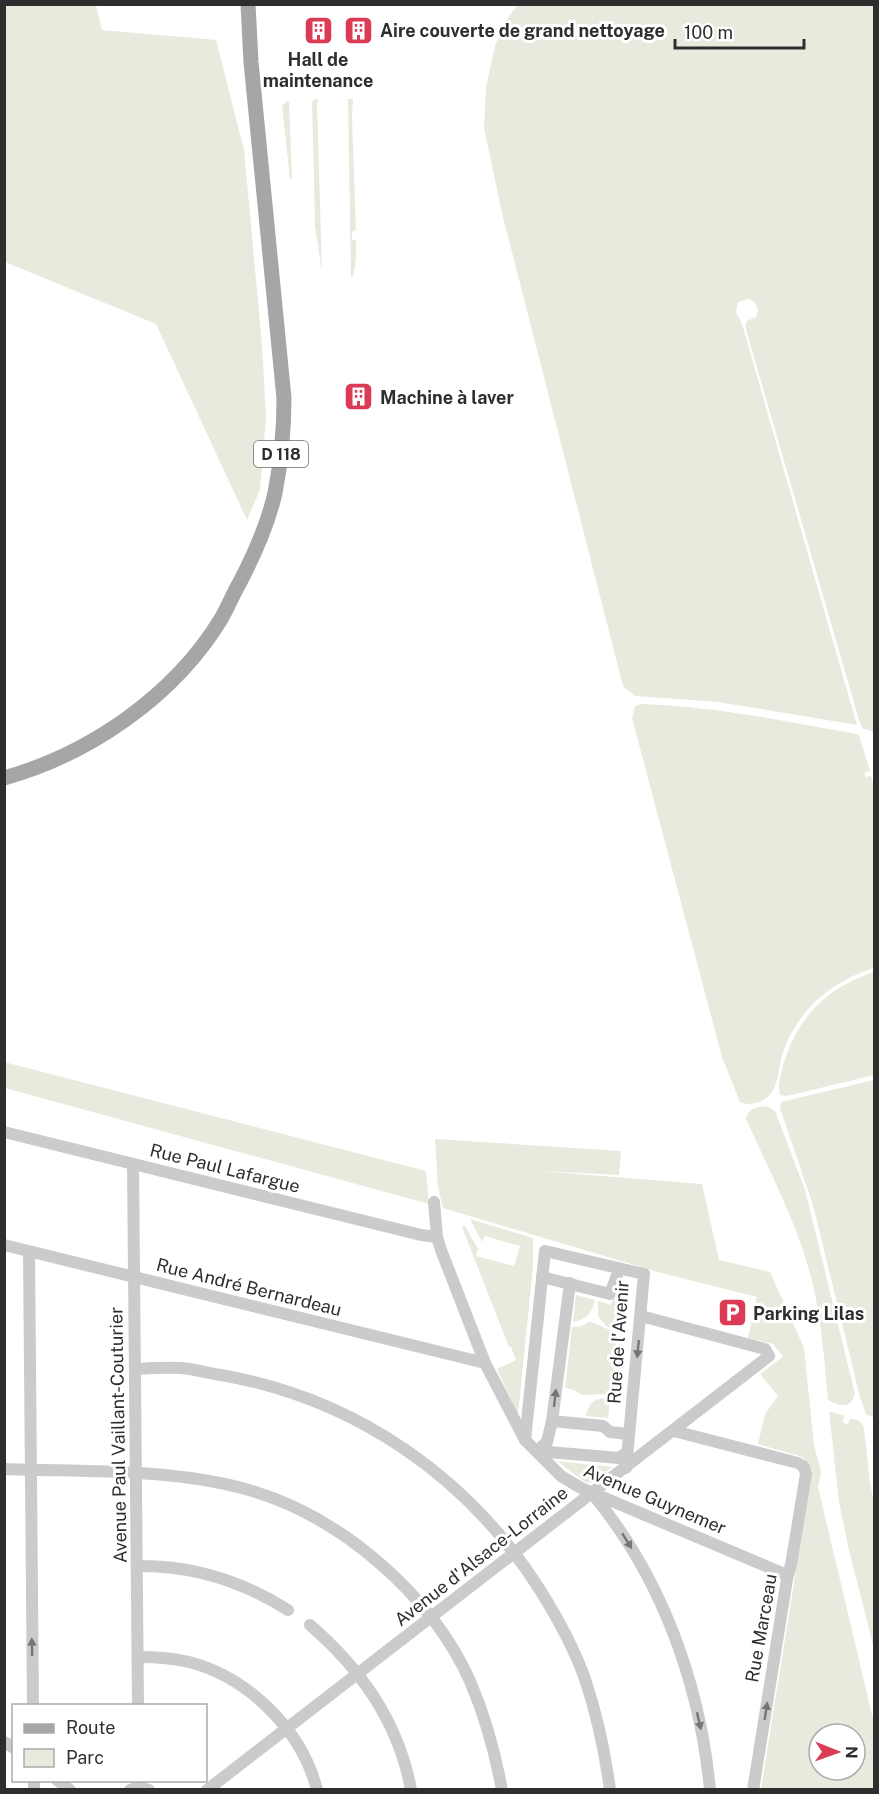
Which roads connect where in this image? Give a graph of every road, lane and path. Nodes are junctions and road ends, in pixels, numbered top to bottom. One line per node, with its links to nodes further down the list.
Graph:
1 (248, 4): 2 (main road, D 118)
2 (4, 778)
3 (4, 1132): 4 (street, Rue Paul Lafargue)
4 (133, 1164): 6 (street, Rue Paul Lafargue); 11 (street, Avenue Paul Vaillant-Couturier)
5 (434, 1202): 6 (street, Avenue Guynemer)
6 (437, 1237): 14 (street, Avenue Guynemer)
7 (4, 1245): 8 (street, Rue André Bernardeau)
8 (29, 1252): 11 (street, Rue André Bernardeau); 24 (street)
9 (619, 1270): 10 (street, Rue de l'Avenir); 12 (street, Rue de l'Avenir); 13 (street, Rue de l'Avenir)
10 (542, 1277): 12 (street, Rue de l'Avenir); 19 (street, Rue de l'Avenir)
11 (135, 1278): 14 (street, Rue André Bernardeau); 15 (street, Avenue Paul Vaillant-Couturier)
12 (570, 1283): 16 (street, one-way to 12)
13 (642, 1316): 17 (street, Avenue d'Alsace-Lorraine); 18 (street, Rue de l'Avenir, one-way to 18)
14 (485, 1364): 19 (street, Avenue Guynemer)
15 (135, 1368): 25 (street, Avenue Paul Vaillant-Couturier); 27 (street)
16 (552, 1421): 18 (street, Rue de l'Avenir); 20 (street)
17 (674, 1431): 22 (street, Avenue d'Alsace-Lorraine); 29 (street, Rue Marceau)
18 (628, 1434): 21 (street, Rue de l'Avenir)
19 (525, 1440): 20 (street, Avenue Guynemer)
20 (537, 1451): 21 (street); 26 (street, Avenue Guynemer)
21 (627, 1452): 22 (street, Rue de l'Avenir)
22 (626, 1468): 26 (street, Avenue d'Alsace-Lorraine)
23 (4, 1469): 24 (street)
24 (30, 1470): 25 (street); 35 (street, one-way to 24)
25 (136, 1474): 28 (street, Avenue Paul Vaillant-Couturier); 31 (street)
26 (592, 1494): 27 (street, Avenue d'Alsace-Lorraine); 29 (street, Avenue Guynemer); 43 (street, one-way to 43)
27 (515, 1553): 31 (street, Avenue d'Alsace-Lorraine); 42 (street)
28 (137, 1566): 30 (street); 33 (street, Avenue Paul Vaillant-Couturier)
29 (788, 1575): 44 (street, Rue Marceau, one-way to 29)
30 (288, 1610)
31 (430, 1618): 34 (street, Avenue d'Alsace-Lorraine); 41 (street)
32 (310, 1625): 34 (street)
33 (138, 1657): 36 (street, Avenue Paul Vaillant-Couturier); 37 (street)
34 (358, 1673): 37 (street, Avenue d'Alsace-Lorraine); 40 (street)
35 (33, 1704)
36 (138, 1704)
37 (286, 1728): 38 (street, Avenue d'Alsace-Lorraine); 39 (street)
38 (207, 1790)
39 (317, 1790)
40 (411, 1790)
41 (502, 1790)
42 (610, 1790)
43 (710, 1790)
44 (753, 1790)

